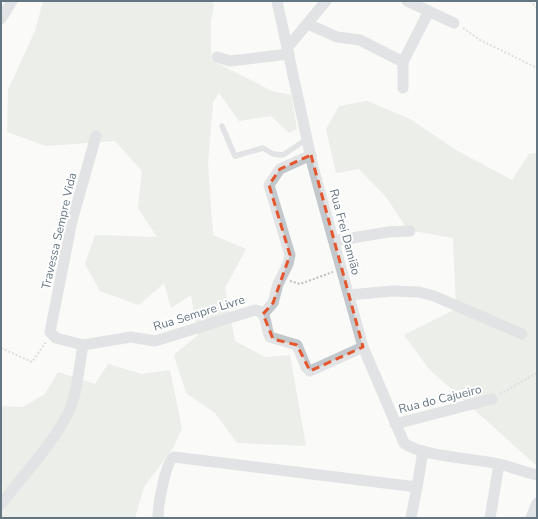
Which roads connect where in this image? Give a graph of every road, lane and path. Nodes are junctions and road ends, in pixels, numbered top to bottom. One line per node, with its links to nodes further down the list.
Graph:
1 (12, 1): 8 (street)
2 (277, 1): 11 (street, Rua Frei Damião)
3 (326, 1): 10 (street)
4 (407, 1): 7 (street)
5 (530, 1): 6 (path)
6 (537, 8)
7 (429, 11): 9 (street); 13 (street)
8 (1, 19)
9 (454, 23): 14 (path)
10 (308, 24): 11 (street); 13 (street)
11 (288, 51): 12 (street); 18 (street, Rua Frei Damião)
12 (217, 58)
13 (403, 62): 15 (street)
14 (537, 68)
15 (403, 88)
16 (222, 126): 18 (lane)
17 (96, 136): 26 (street, Travessa Sempre Vida)
18 (307, 139): 19 (street, Rua Frei Damião)
19 (311, 155): 21 (street, Rua Frei Damião); 23 (street)
20 (410, 231): 21 (street)
21 (334, 241): 22 (street, Rua Frei Damião)
22 (342, 269): 23 (path); 24 (street, Rua Frei Damião)
23 (281, 278): 25 (street)
24 (349, 295): 27 (street); 29 (street, Rua Frei Damião)
25 (264, 314): 28 (street, Rua Sempre Livre); 29 (street)
26 (50, 333): 28 (street, Rua Sempre Livre); 30 (path)
27 (522, 334)
28 (83, 345): 39 (street)
29 (363, 347): 33 (street, Rua Frei Damião)
30 (1, 348)
31 (537, 373): 32 (path)
32 (492, 399): 33 (street, Rua do Cajueiro)
33 (395, 424): 34 (street, Rua Frei Damião)
34 (423, 451): 35 (street, Rua Frei Damião); 37 (street)
35 (499, 464): 36 (street, Rua Frei Damião); 42 (street)
36 (537, 475)
37 (417, 487): 40 (street); 41 (street)
38 (537, 503): 43 (street)
39 (1, 504)
40 (158, 518)
41 (411, 518)
42 (490, 518)
43 (531, 518)

